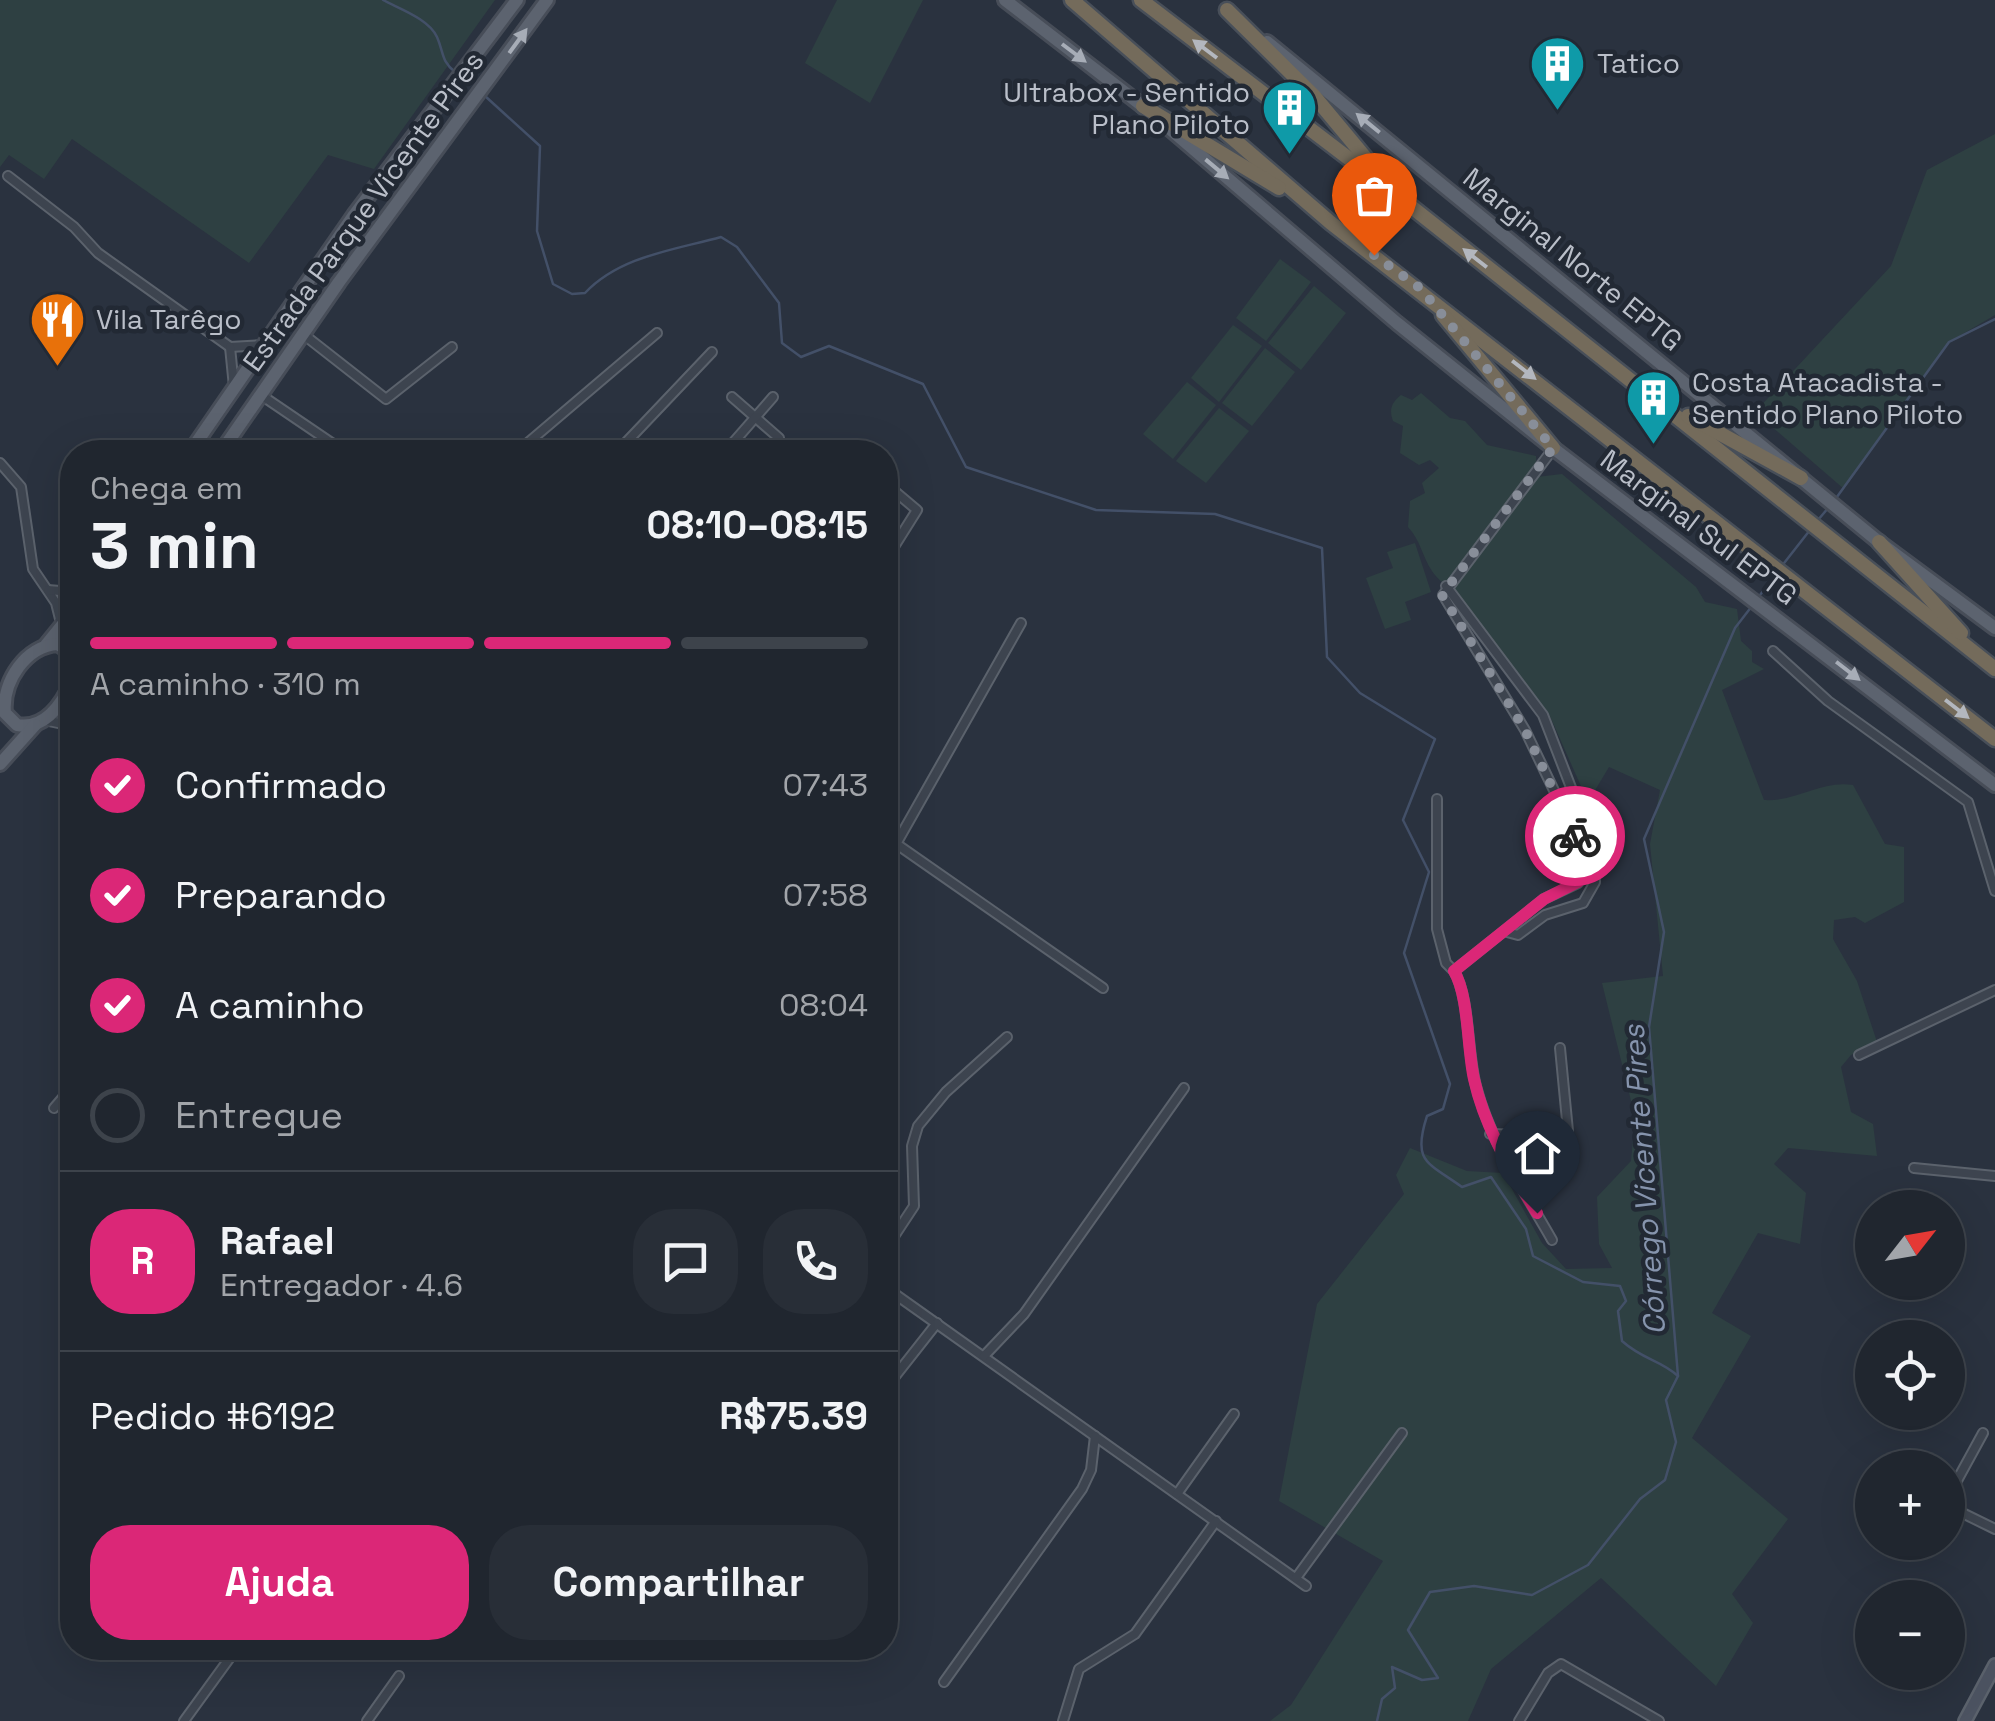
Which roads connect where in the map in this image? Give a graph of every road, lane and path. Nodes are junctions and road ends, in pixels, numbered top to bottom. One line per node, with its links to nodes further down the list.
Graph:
1 (517, 0): 11 (main road, Estrada Parque Vicente Pires)
2 (547, 0): 12 (main road, Estrada Parque Vicente Pires, one-way to 2)
3 (1005, 0): 7 (main road, Marginal Sul EPTG, one-way to 7)
4 (1072, 0): 10 (highway)
5 (1141, 0): 9 (highway, one-way to 5)
6 (1221, 5): 9 (highway); 35 (main road, Marginal Norte EPTG, one-way to 6)
7 (1143, 106): 10 (highway); 33 (main road, Marginal Sul EPTG, one-way to 33)
8 (8, 176): 17 (street)
9 (1394, 193): 20 (highway, one-way to 9)
10 (1331, 223): 13 (highway)
11 (337, 241): 12 (main road); 16 (main road, Estrada Parque Vicente Pires)
12 (356, 260): 15 (main road, Estrada Parque Vicente Pires)
13 (1420, 288): 33 (highway); 54 (highway, one-way to 54)
14 (657, 332): 30 (street)
15 (303, 334): 18 (street); 22 (main road, Estrada Parque Vicente Pires)
16 (265, 345): 17 (street); 21 (main road, Estrada Parque Vicente Pires)
17 (230, 346): 21 (street)
18 (452, 347)
19 (712, 352): 31 (street)
20 (1634, 384): 35 (highway); 49 (highway)
21 (232, 392): 27 (main road, Estrada Parque Vicente Pires)
22 (261, 395): 28 (main road, Estrada Parque Vicente Pires); 29 (street)
23 (732, 397): 25 (street)
24 (773, 397): 25 (street)
25 (756, 417): 26 (street); 32 (street)
26 (779, 438)
27 (198, 440)
28 (229, 440)
29 (327, 440)
30 (531, 440)
31 (628, 440)
32 (736, 440)
33 (1553, 448): 39 (street); 56 (main road, Marginal Sul EPTG, one-way to 56)
34 (0, 463): 40 (street)
35 (1802, 478): 38 (main road, Marginal Norte EPTG)
36 (898, 494): 37 (street)
37 (898, 540)
38 (1880, 542): 44 (main road, Marginal Norte EPTG); 49 (highway)
39 (1446, 586): 61 (street); 61 (street)
40 (48, 590): 41 (street); 42 (street)
41 (60, 591)
42 (60, 622)
43 (1021, 623): 58 (street)
44 (1995, 628)
45 (60, 629): 46 (main road)
46 (46, 645): 47 (main road); 50 (main road)
47 (60, 645)
48 (1773, 650): 60 (street)
49 (1994, 668)
50 (3, 704): 52 (main road)
51 (60, 704): 52 (main road)
52 (40, 722): 53 (street); 55 (main road)
53 (60, 724)
54 (1995, 739)
55 (0, 764)
56 (1995, 785)
57 (1437, 799): 62 (street)
58 (898, 840)
59 (898, 845): 63 (street)
60 (1995, 891)
61 (1507, 932): 62 (street)
62 (1454, 971): 71 (street)
63 (1103, 988)
64 (1995, 990): 67 (street)
65 (1007, 1037): 74 (street)
66 (1560, 1048): 71 (street)
67 (1859, 1055)
68 (1184, 1088): 78 (street)
69 (60, 1101): 70 (street)
70 (54, 1108)
71 (1490, 1134): 75 (street)
72 (1914, 1168): 73 (street)
73 (1995, 1176)
74 (898, 1230)
75 (1552, 1240)
76 (898, 1295): 77 (street)
77 (937, 1323): 78 (street); 79 (street)
78 (984, 1356): 83 (street)
79 (898, 1372)
80 (1234, 1414): 85 (street)
81 (1402, 1433): 89 (street)
82 (1983, 1433): 84 (street)
83 (1095, 1436): 85 (street); 94 (street)
84 (1965, 1466)
85 (1178, 1494): 87 (street)
86 (1965, 1514): 88 (street)
87 (1216, 1522): 89 (street); 97 (street)
88 (1995, 1529)
89 (1296, 1578): 90 (street)
90 (1306, 1586)
91 (228, 1660): 95 (street)
92 (1995, 1665): 100 (main road)
93 (399, 1676): 96 (street)
94 (944, 1682)
95 (184, 1721)
96 (367, 1721)
97 (1063, 1721)
98 (1520, 1721): 99 (street)
99 (1659, 1721)
100 (1965, 1721)

